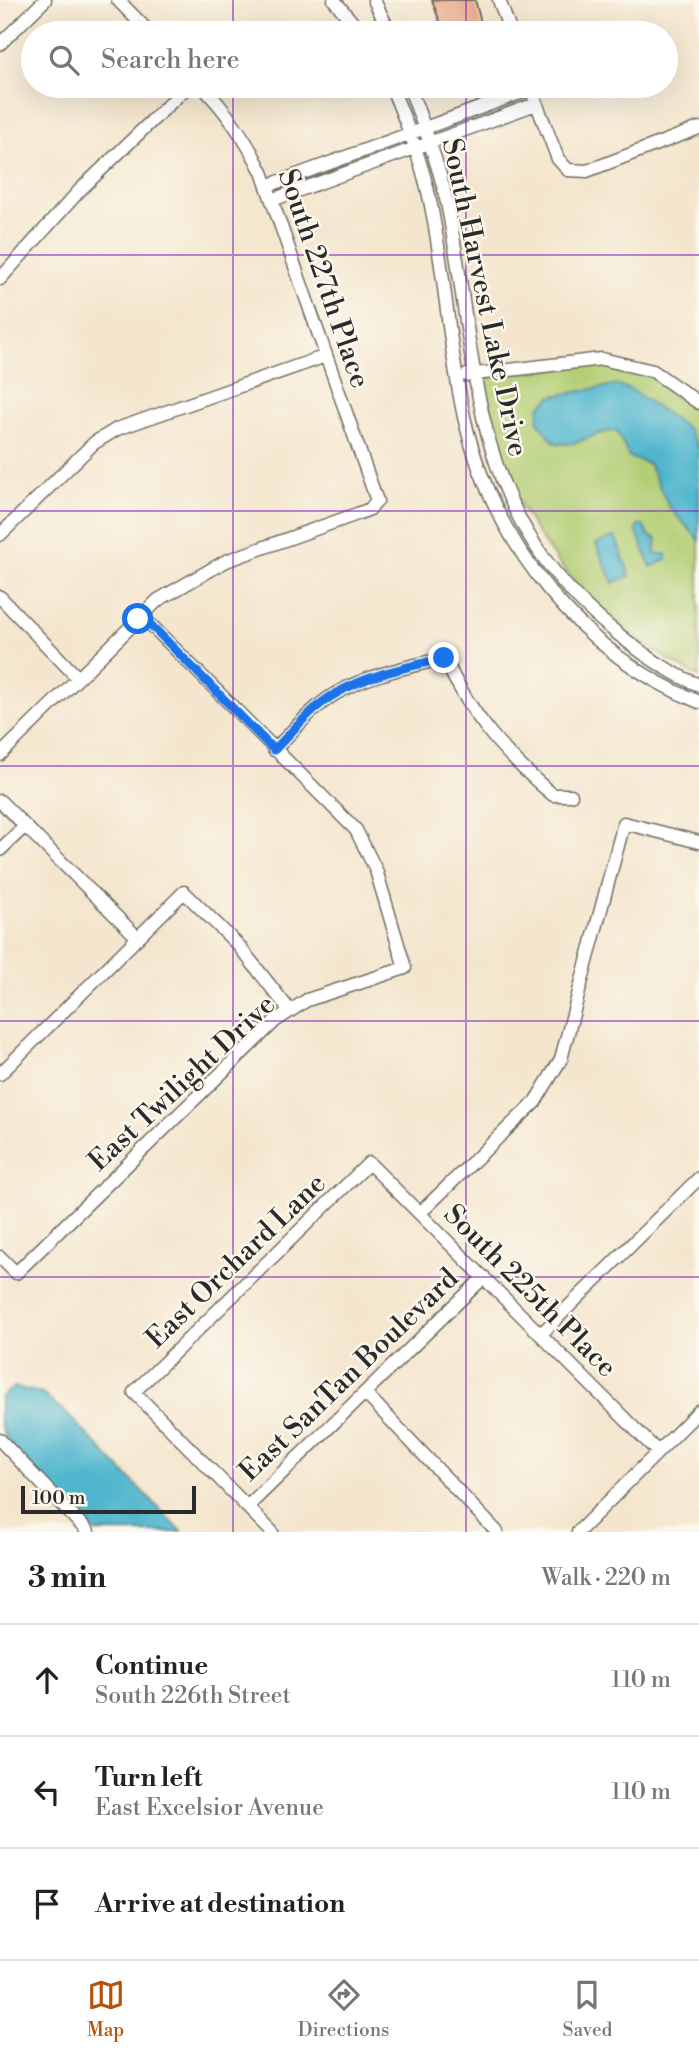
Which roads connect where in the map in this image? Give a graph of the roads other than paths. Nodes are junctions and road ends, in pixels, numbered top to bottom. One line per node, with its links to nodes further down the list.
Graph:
1 (45, 0): 6 (street)
2 (118, 0): 7 (street)
3 (334, 0): 8 (street)
4 (374, 0): 9 (street)
5 (499, 0): 10 (street)
6 (24, 21)
7 (138, 21)
8 (351, 21)
9 (384, 21)
10 (507, 21)
11 (21, 23): 12 (street)
12 (0, 44)
13 (176, 98): 27 (street)
14 (214, 98): 25 (street, South 227th Place)
15 (396, 98): 22 (street, South Harvest Lake Drive)
16 (414, 98): 20 (street, South Harvest Lake Drive)
17 (502, 98): 20 (street)
18 (534, 98): 19 (street)
19 (536, 104): 21 (street); 23 (street)
20 (425, 128): 22 (street); 23 (street, South Harvest Lake Drive)
21 (699, 128)
22 (409, 134): 24 (street, South Harvest Lake Drive); 25 (street)
23 (431, 144): 24 (street); 29 (street, South Harvest Lake Drive)
24 (415, 150): 26 (street); 30 (street, South Harvest Lake Drive)
25 (267, 186): 26 (street, South 227th Place)
26 (272, 200): 28 (street, South 227th Place)
27 (0, 279)
28 (326, 356): 32 (street); 34 (street, South 227th Place)
29 (473, 374): 30 (street); 31 (street); 36 (street, South Harvest Lake Drive)
30 (457, 376): 37 (street, South Harvest Lake Drive)
31 (699, 402)
32 (0, 535)
33 (0, 597): 35 (street)
34 (142, 616): 35 (street); 38 (street)
35 (78, 678): 39 (street)
36 (699, 685)
37 (699, 702)
38 (274, 750): 40 (street); 46 (street, East Twilight Drive)
39 (0, 755)
40 (571, 795)
41 (0, 801): 42 (street)
42 (24, 826): 44 (street); 45 (street)
43 (699, 842): 50 (street)
44 (0, 850)
45 (138, 938): 46 (street); 47 (street)
46 (290, 1011): 51 (street, East Twilight Drive)
47 (0, 1074)
48 (369, 1163): 50 (street, South 225th Place); 58 (street, East Orchard Lane)
49 (699, 1178): 53 (street)
50 (420, 1213): 52 (street, South 225th Place)
51 (0, 1257)
52 (484, 1277): 53 (street, South 225th Place); 54 (street, East SanTan Boulevard)
53 (541, 1334): 57 (street, South 225th Place)
54 (365, 1393): 58 (street, East SanTan Boulevard); 59 (street)
55 (699, 1411): 57 (street)
56 (0, 1440): 60 (street)
57 (658, 1452): 62 (street)
58 (247, 1507): 61 (street)
59 (492, 1530)
60 (88, 1532)
61 (272, 1532)
62 (578, 1532)

